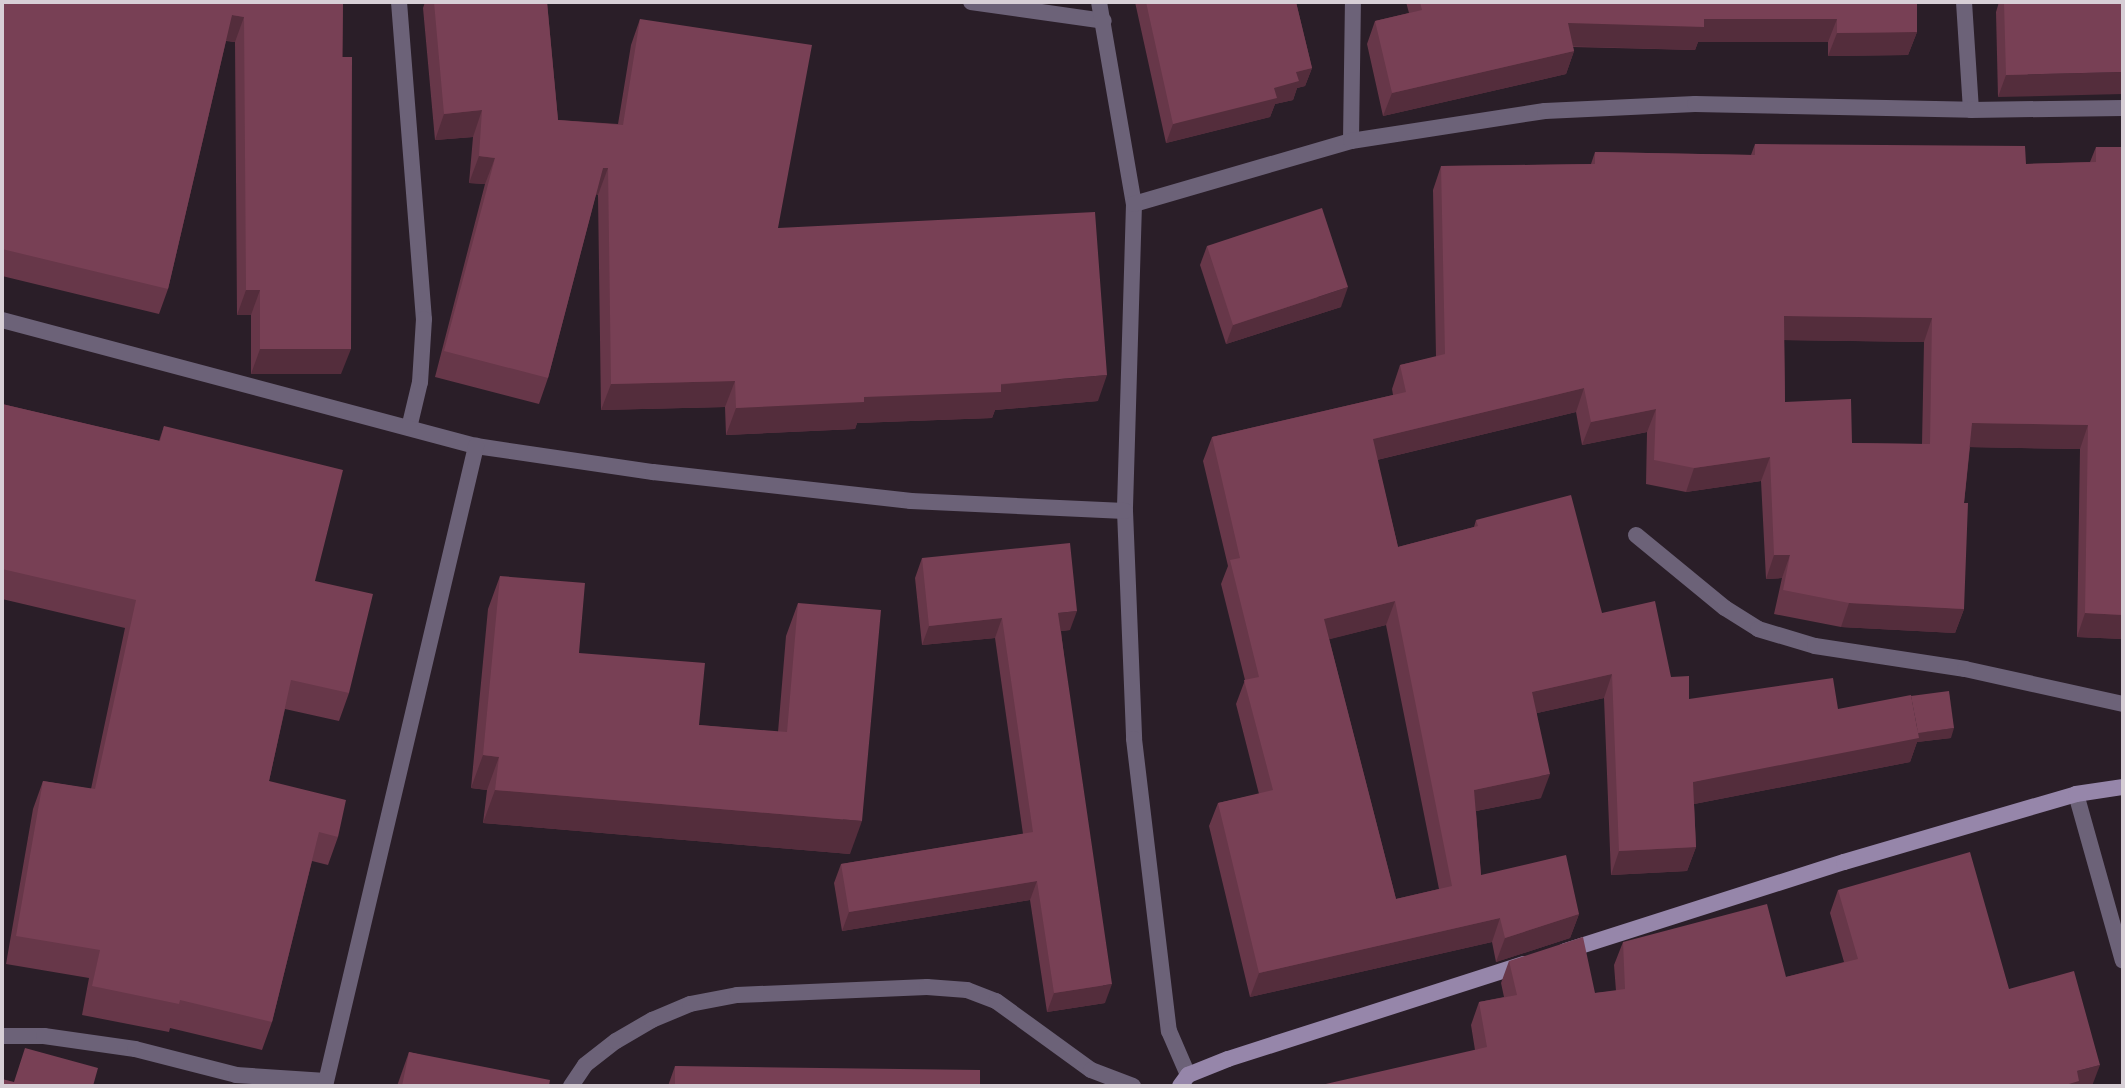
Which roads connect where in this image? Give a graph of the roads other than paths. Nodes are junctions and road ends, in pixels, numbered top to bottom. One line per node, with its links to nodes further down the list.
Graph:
1 (399, 2): 12 (street)
2 (971, 2): 6 (street)
3 (1099, 2): 6 (street)
4 (1353, 2): 9 (street)
5 (1964, 2): 8 (street)
6 (1104, 21): 10 (street)
7 (2123, 108): 8 (street)
8 (1971, 110): 9 (street)
9 (1351, 141): 10 (street)
10 (1134, 204): 14 (street)
11 (2, 320): 12 (street)
12 (409, 428): 13 (street)
13 (476, 446): 14 (street); 22 (street)
14 (1125, 511): 21 (street)
15 (1636, 535): 16 (street)
16 (2123, 704)
17 (2123, 787): 18 (main road)
18 (2076, 794): 19 (street); 21 (main road)
19 (2123, 961)
20 (2, 1036): 22 (street)
21 (1184, 1081)
22 (325, 1084)
23 (571, 1086): 24 (street)
24 (1133, 1086)

